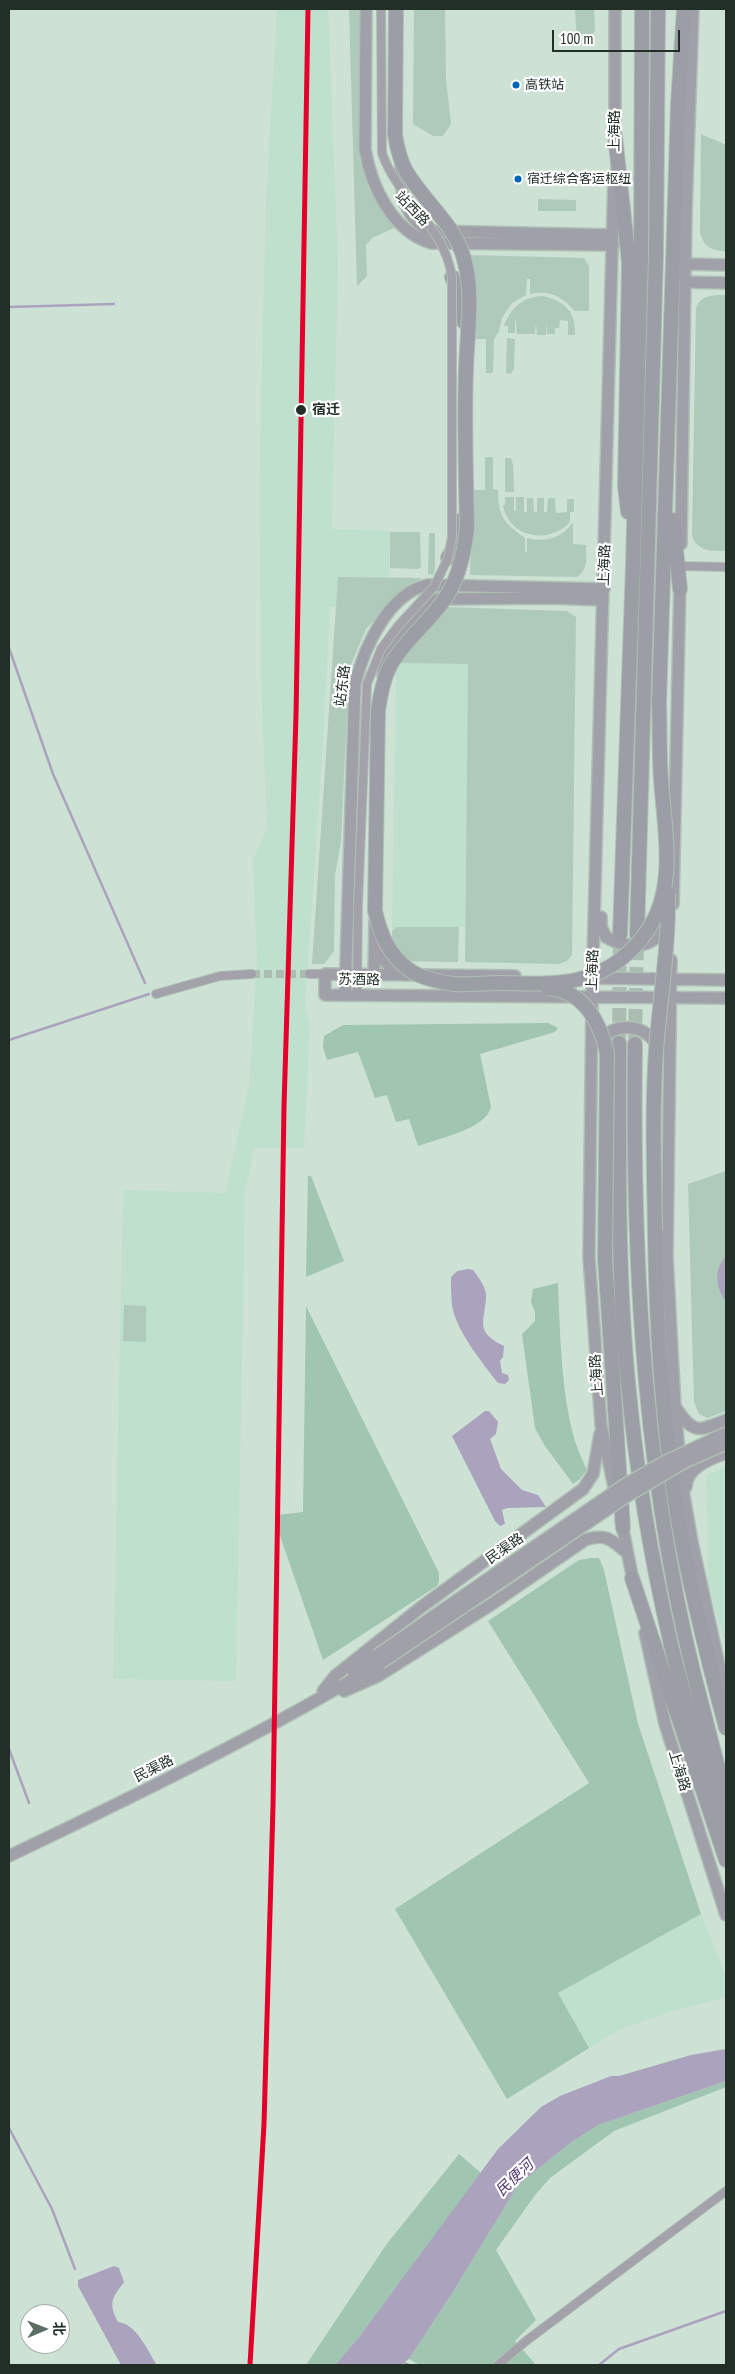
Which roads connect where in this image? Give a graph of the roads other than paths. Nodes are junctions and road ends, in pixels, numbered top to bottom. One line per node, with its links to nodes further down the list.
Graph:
1 (366, 9): 11 (main road, 站西路)
2 (381, 9): 14 (street, bridge)
3 (396, 9): 17 (highway, bridge)
4 (403, 9): 11 (main road, 站西路)
5 (615, 9): 10 (main road, 上海路)
6 (642, 9): 21 (highway, 上海路)
7 (658, 9): 30 (highway)
8 (684, 9): 18 (highway)
9 (693, 9): 12 (main road)
10 (615, 136): 11 (main road, 上海路); 21 (highway)
11 (613, 240): 25 (main road, 上海路)
12 (686, 264): 13 (main road); 15 (main road)
13 (726, 265)
14 (452, 277): 17 (highway, bridge); 20 (street, bridge)
15 (685, 282): 16 (main road); 22 (main road)
16 (726, 282)
17 (466, 370): 19 (highway, bridge)
18 (668, 420): 24 (highway); 28 (highway, bridge)
19 (466, 489): 20 (highway, bridge); 41 (highway, bridge)
20 (448, 558): 35 (street, bridge)
21 (633, 566): 29 (highway, 上海路)
22 (680, 566): 23 (street); 24 (main road)
23 (726, 567)
24 (680, 589): 27 (main road)
25 (604, 594): 26 (main road, 上海路); 31 (main road); 35 (main road, 站东路)
26 (598, 822): 27 (main road); 38 (main road, 上海路)
27 (675, 826): 39 (main road)
28 (666, 860): 41 (highway, bridge); 64 (highway, bridge)
29 (620, 935)
30 (637, 935)
31 (375, 947): 36 (main road); 37 (main road)
32 (252, 974): 42 (street)
33 (310, 974): 34 (street)
34 (325, 974): 35 (main road, 苏酒路); 43 (main road, 苏酒路)
35 (351, 974): 36 (main road, 苏酒路); 43 (main road, 站东路)
36 (374, 974): 37 (main road, 苏酒路)
37 (398, 974): 38 (main road, 苏酒路)
38 (592, 978): 39 (main road, 苏酒路); 44 (main road, 上海路)
39 (670, 978): 40 (main road, 苏酒路); 45 (main road)
40 (726, 980)
41 (483, 984): 58 (highway, bridge)
42 (156, 994)
43 (351, 995): 44 (main road, 苏酒路)
44 (592, 998): 45 (main road, 苏酒路); 50 (main road, 上海路)
45 (670, 998): 46 (main road, 苏酒路); 49 (main road)
46 (726, 998)
47 (619, 1043): 66 (highway, 上海路)
48 (635, 1044): 65 (highway)
49 (668, 1114): 50 (main road); 51 (main road)
50 (590, 1118): 53 (main road, 上海路)
51 (675, 1407): 52 (main road); 57 (main road)
52 (726, 1420)
53 (601, 1425): 58 (main road, 上海路); 62 (main road)
54 (726, 1433): 61 (main road, 民渠路, bridge)
55 (726, 1444): 61 (main road, 民渠路, bridge)
56 (726, 1453): 57 (main road)
57 (686, 1506): 63 (main road)
58 (623, 1528): 59 (main road, 上海路)
59 (626, 1552): 60 (main road, 上海路); 62 (main road)
60 (632, 1578): 68 (highway); 69 (main road, 上海路)
61 (379, 1659): 62 (main road, 民渠路)
62 (323, 1694): 67 (main road, 民渠路)
63 (726, 1697)
64 (726, 1728)
65 (726, 1794)
66 (726, 1829)
67 (9, 1856)
68 (726, 1860)
69 (726, 1915)
70 (726, 2191): 71 (street)
71 (498, 2365)

